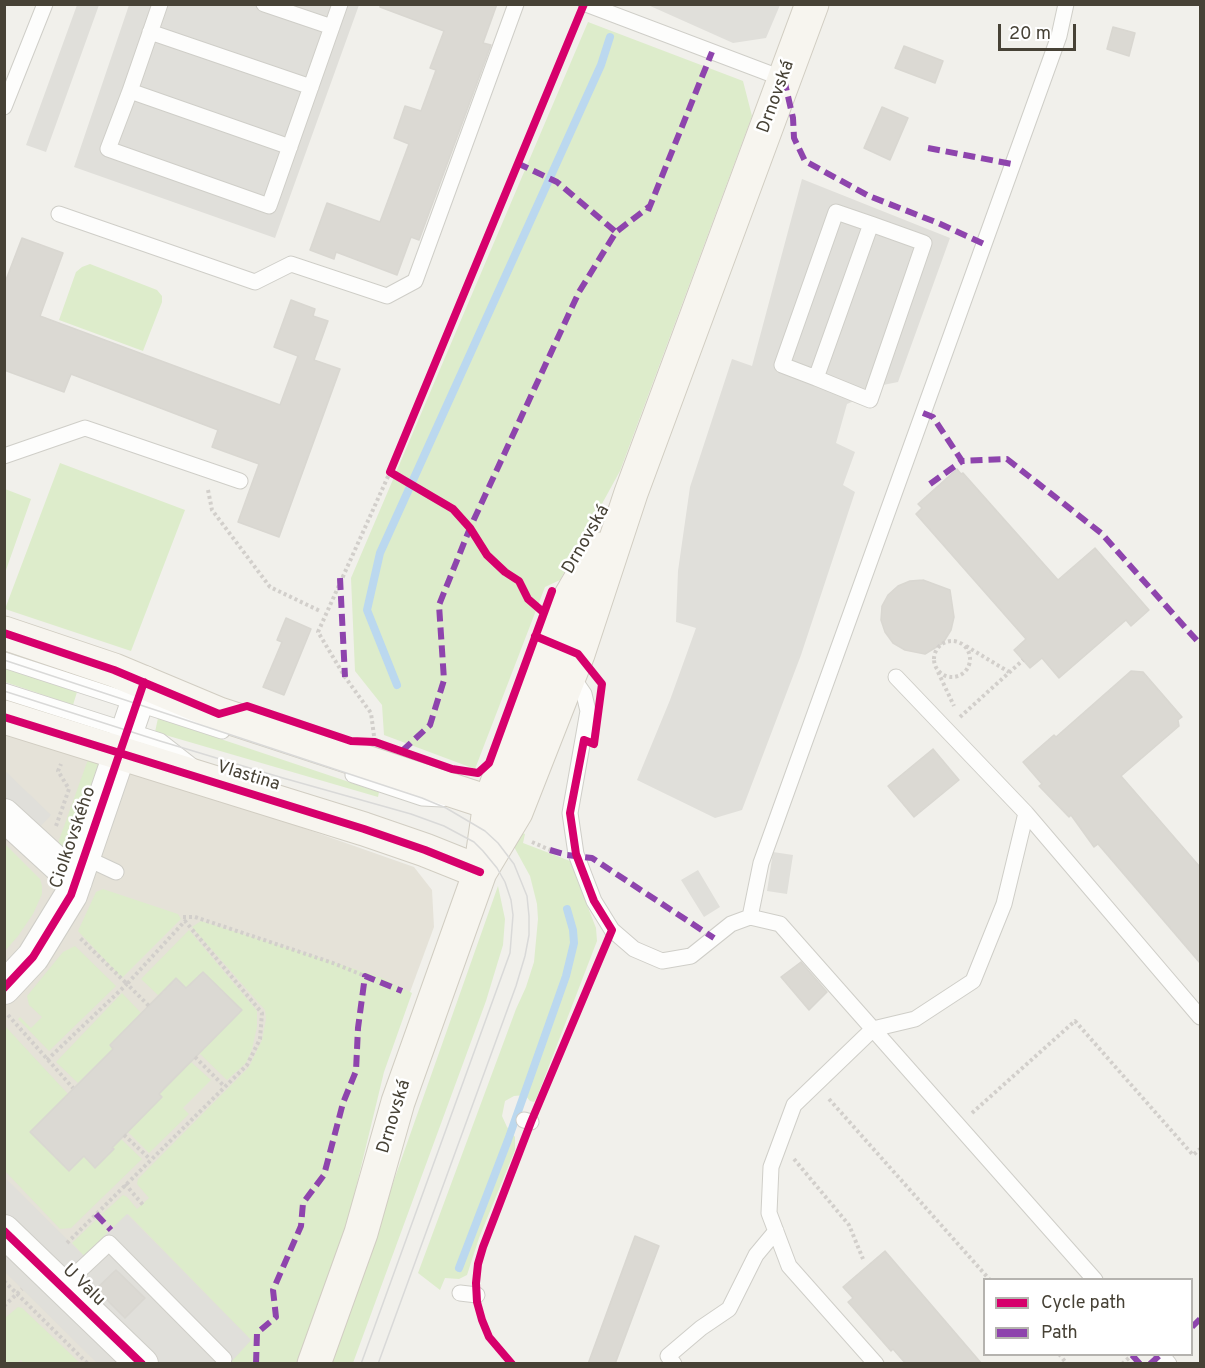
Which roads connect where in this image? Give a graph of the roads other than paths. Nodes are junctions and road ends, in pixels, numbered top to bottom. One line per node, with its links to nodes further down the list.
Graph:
1 (45, 4): 14 (lane)
2 (160, 4): 10 (lane)
3 (264, 4): 9 (lane)
4 (340, 4): 9 (lane)
5 (516, 4): 16 (lane)
6 (812, 4): 11 (main road, Drnovská)
7 (1066, 4): 37 (lane)
8 (583, 10): 11 (lane)
9 (332, 27): 12 (lane)
10 (150, 32): 12 (lane); 13 (lane)
11 (784, 79): 21 (main road, Drnovská)
12 (311, 87): 15 (lane)
13 (130, 92): 15 (lane); 15 (lane)
14 (4, 106)
15 (290, 147)
16 (59, 214)
17 (871, 224): 18 (lane); 18 (lane); 18 (lane)
18 (816, 378)
19 (4, 456): 20 (lane)
20 (240, 481)
21 (631, 494): 24 (main road, Drnovská); 33 (main road, Drnovská)
22 (4, 633): 28 (main road, Vlastina)
23 (4, 660): 28 (lane)
24 (570, 673): 33 (main road, Drnovská); 37 (lane)
25 (896, 677): 31 (lane)
26 (4, 691): 28 (lane)
27 (4, 717): 28 (main road, Vlastina)
28 (132, 717): 29 (lane); 33 (main road, Vlastina); 34 (street, Ciolkovského); 36 (main road, Vlastina)
29 (236, 736)
30 (334, 769): 33 (lane)
31 (1026, 813): 39 (lane); 40 (lane)
32 (4, 815): 34 (street)
33 (512, 818): 36 (main road, Drnovská)
34 (80, 869): 35 (lane); 38 (street, Ciolkovského)
35 (116, 872)
36 (480, 872): 49 (main road, Drnovská)
37 (750, 917): 40 (lane)
38 (4, 988)
39 (1200, 1017)
40 (873, 1029): 42 (lane); 43 (lane)
41 (4, 1231): 44 (street, U Valu)
42 (776, 1231): 50 (lane); 51 (lane)
43 (1093, 1278)
44 (62, 1287): 47 (lane, U Valu); 48 (street, U Valu)
45 (460, 1293): 46 (lane)
46 (477, 1295)
47 (224, 1359)
48 (141, 1364)
49 (314, 1364)
50 (674, 1364)
51 (876, 1364)

